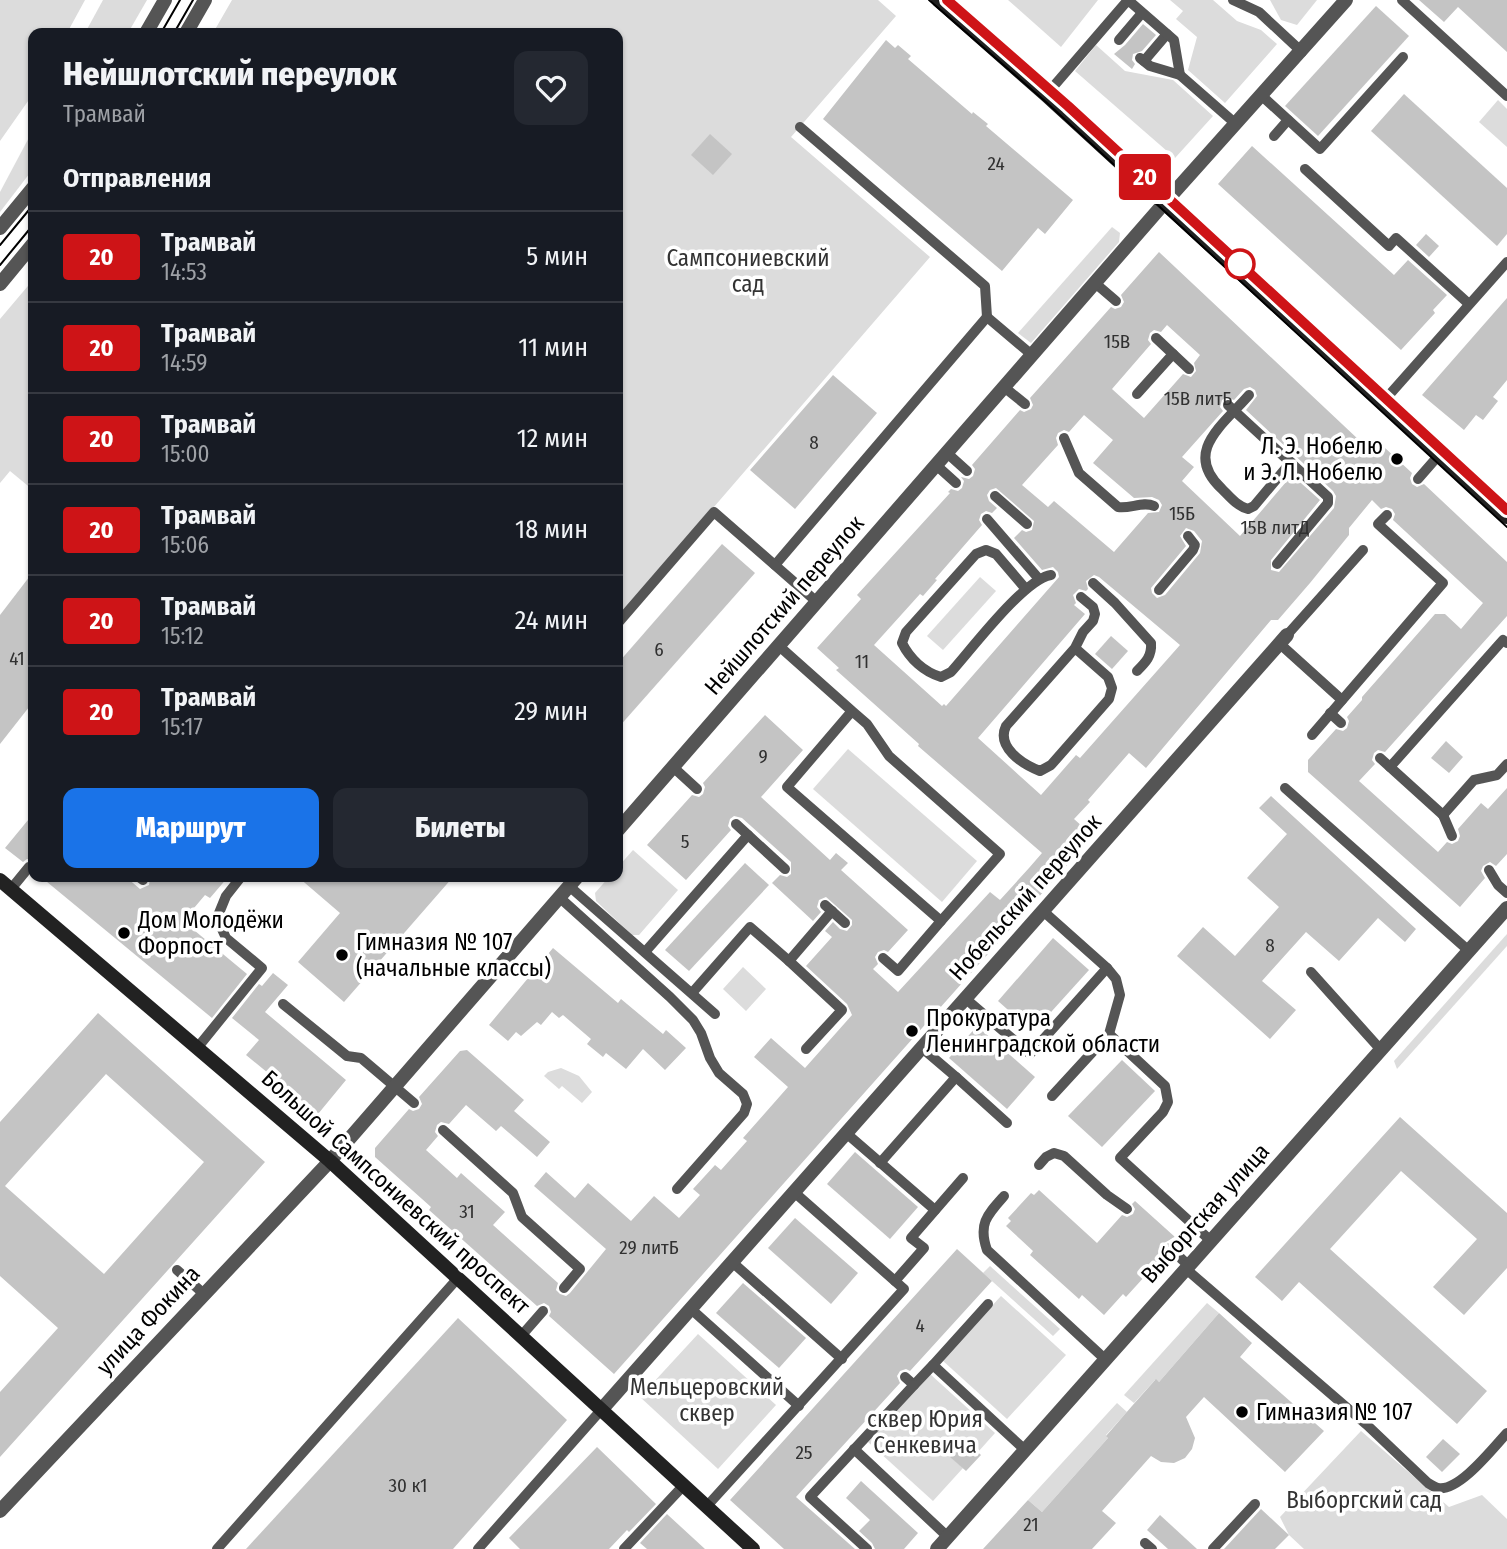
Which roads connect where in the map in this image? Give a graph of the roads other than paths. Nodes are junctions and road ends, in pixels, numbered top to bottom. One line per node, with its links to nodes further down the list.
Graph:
1 (165, 0): 11 (street)
2 (205, 0): 12 (street)
3 (938, 0): 17 (main road)
4 (1128, 0): 9 (lane); 10 (lane)
5 (1233, 0): 8 (lane)
6 (1346, 0): 14 (street, Нейшлотский переулок)
7 (1402, 0): 19 (lane)
8 (1258, 6): 14 (lane)
9 (1142, 13): 10 (lane); 13 (lane)
10 (1104, 27): 17 (lane)
11 (149, 28)
12 (189, 28)
13 (1167, 34): 16 (lane); 16 (lane)
14 (1301, 52): 18 (street, Нейшлотский переулок)
15 (1403, 57): 20 (lane)
16 (1180, 75): 21 (lane)
17 (1046, 95): 26 (main road)
18 (1262, 96): 20 (lane); 21 (street, Нейшлотский переулок)
19 (1507, 96)
20 (1288, 120): 23 (lane)
21 (1236, 124): 26 (street, Нейшлотский переулок)
22 (800, 127): 34 (lane)
23 (1274, 136)
24 (1305, 169): 33 (lane)
25 (28, 194): 27 (street)
26 (1165, 204): 30 (street, Нейшлотский переулок); 42 (main road)
27 (0, 228)
28 (28, 250): 31 (street)
29 (1507, 262): 33 (lane)
30 (1095, 283): 32 (lane); 37 (street, Нейшлотский переулок)
31 (0, 284)
32 (1115, 301)
33 (1469, 304): 42 (lane)
34 (987, 317): 37 (lane); 62 (lane)
35 (1156, 338): 36 (lane)
36 (1172, 354): 38 (lane); 40 (lane)
37 (1032, 355): 39 (street, Нейшлотский переулок)
38 (1189, 369)
39 (1004, 387): 43 (lane); 46 (street, Нейшлотский переулок)
40 (1137, 394)
41 (1249, 395): 44 (lane)
42 (1382, 403): 47 (main road)
43 (1025, 404)
44 (1231, 408): 48 (lane); 48 (lane)
45 (1064, 438): 54 (lane)
46 (947, 453): 49 (street, Нейшлотский переулок); 50 (lane)
47 (1439, 455): 51 (lane); 56 (main road)
48 (1291, 463): 61 (lane)
49 (936, 466): 52 (lane); 67 (street, Нейшлотский переулок)
50 (967, 471)
51 (1418, 479)
52 (956, 483)
53 (995, 496): 58 (lane)
54 (1154, 506)
55 (1387, 515): 74 (lane)
56 (1507, 517)
57 (987, 519): 64 (lane)
58 (1027, 524)
59 (1188, 536): 65 (lane)
60 (1363, 550): 69 (lane)
61 (1277, 564)
62 (775, 565): 67 (lane); 68 (lane)
63 (1093, 583): 73 (lane)
64 (1025, 588): 64 (lane)
65 (1159, 590)
66 (1081, 597): 72 (lane)
67 (817, 602): 71 (street, Нейшлотский переулок)
68 (623, 617)
69 (1283, 640): 74 (lane); 100 (street, Нобельский переулок)
70 (1507, 643): 82 (lane)
71 (779, 646): 75 (lane); 81 (street, Нейшлотский переулок)
72 (1075, 648): 72 (lane)
73 (1137, 671)
74 (1342, 701): 76 (lane)
75 (852, 711): 101 (lane); 101 (lane)
76 (1330, 713): 77 (lane); 78 (lane)
77 (1341, 723)
78 (1312, 735)
79 (1380, 758): 82 (lane)
80 (1507, 764): 83 (lane)
81 (673, 767): 86 (lane); 88 (street, Нейшлотский переулок)
82 (1390, 767): 87 (lane)
83 (1497, 775): 84 (lane); 87 (lane)
84 (1507, 784)
85 (1284, 788): 103 (lane)
86 (698, 789)
87 (1443, 815): 91 (lane)
88 (623, 824)
89 (736, 824): 90 (lane)
90 (748, 835): 93 (lane); 104 (lane)
91 (1452, 836)
92 (28, 868): 96 (lane)
93 (785, 869)
94 (1489, 870): 98 (lane)
95 (237, 882): 114 (lane)
96 (5, 885): 114 (main road, Большой Сампсониевский проспект)
97 (569, 887): 104 (lane); 119 (street); 129 (lane)
98 (1507, 892)
99 (1507, 908): 103 (street, Выборгская улица)
100 (1043, 911): 107 (lane); 110 (street, Нобельский переулок)
101 (941, 921): 105 (lane)
102 (845, 923): 106 (lane)
103 (1469, 951): 117 (street, Выборгская улица)
104 (645, 952): 109 (lane)
105 (883, 958)
106 (789, 961): 109 (lane); 116 (lane)
107 (1107, 968): 110 (lane); 113 (lane)
108 (1311, 972): 117 (lane)
109 (692, 993): 112 (lane)
110 (966, 999): 115 (street, Нобельский переулок)
111 (283, 1004): 119 (lane)
112 (715, 1014)
113 (1109, 1034): 120 (lane); 134 (lane)
114 (198, 1047): 125 (main road, Большой Сампсониевский проспект)
115 (922, 1048): 118 (lane); 124 (street, Нобельский переулок)
116 (806, 1049)
117 (1381, 1051): 134 (street, Выборгская улица)
118 (956, 1077): 122 (lane); 126 (lane)
119 (395, 1086): 121 (lane); 125 (street)
120 (1052, 1096)
121 (414, 1103)
122 (1007, 1123)
123 (443, 1130): 141 (lane)
124 (846, 1133): 126 (lane); 130 (street, Нобельский переулок)
125 (330, 1161): 139 (main road, Большой Сампсониевский проспект); 142 (street, улица Фокина)
126 (880, 1163): 133 (lane)
127 (1039, 1165): 132 (lane)
128 (963, 1178): 133 (lane)
129 (677, 1189)
130 (794, 1192): 136 (street, Нобельский переулок); 140 (lane)
131 (1004, 1196): 148 (lane)
132 (1127, 1209)
133 (935, 1210): 140 (lane)
134 (1211, 1241): 137 (street, Выборгская улица)
135 (1170, 1248): 137 (lane)
136 (732, 1262): 144 (street, Нобельский переулок); 147 (lane)
137 (1188, 1268): 148 (street, Выборгская улица); 152 (lane)
138 (177, 1270): 142 (lane)
139 (458, 1278): 146 (main road, Большой Сампсониевский проспект); 160 (lane)
140 (895, 1281): 147 (lane)
141 (564, 1288)
142 (204, 1294): 158 (street, улица Фокина)
143 (988, 1304): 149 (lane)
144 (691, 1309): 150 (lane); 151 (street, Нобельский переулок)
145 (543, 1311): 146 (lane)
146 (522, 1335): 151 (main road, Большой Сампсониевский проспект)
147 (842, 1359): 150 (lane)
148 (1105, 1360): 154 (street, Выборгская улица)
149 (933, 1365): 153 (lane); 154 (lane)
150 (799, 1406): 157 (lane)
151 (602, 1409): 155 (main road, Большой Сампсониевский проспект); 161 (lane)
152 (1507, 1433)
153 (854, 1450): 159 (lane); 164 (lane)
154 (1025, 1450): 159 (street, Выборгская улица)
155 (684, 1485): 157 (main road, Большой Сампсониевский проспект); 162 (lane)
156 (1255, 1504): 166 (lane)
157 (707, 1506): 163 (main road, Большой Сампсониевский проспект)
158 (0, 1511)
159 (948, 1537): 165 (street, Выборгская улица)
160 (217, 1549)
161 (478, 1549)
162 (624, 1549)
163 (753, 1549)
164 (867, 1549)
165 (937, 1549)
166 (1213, 1549)

